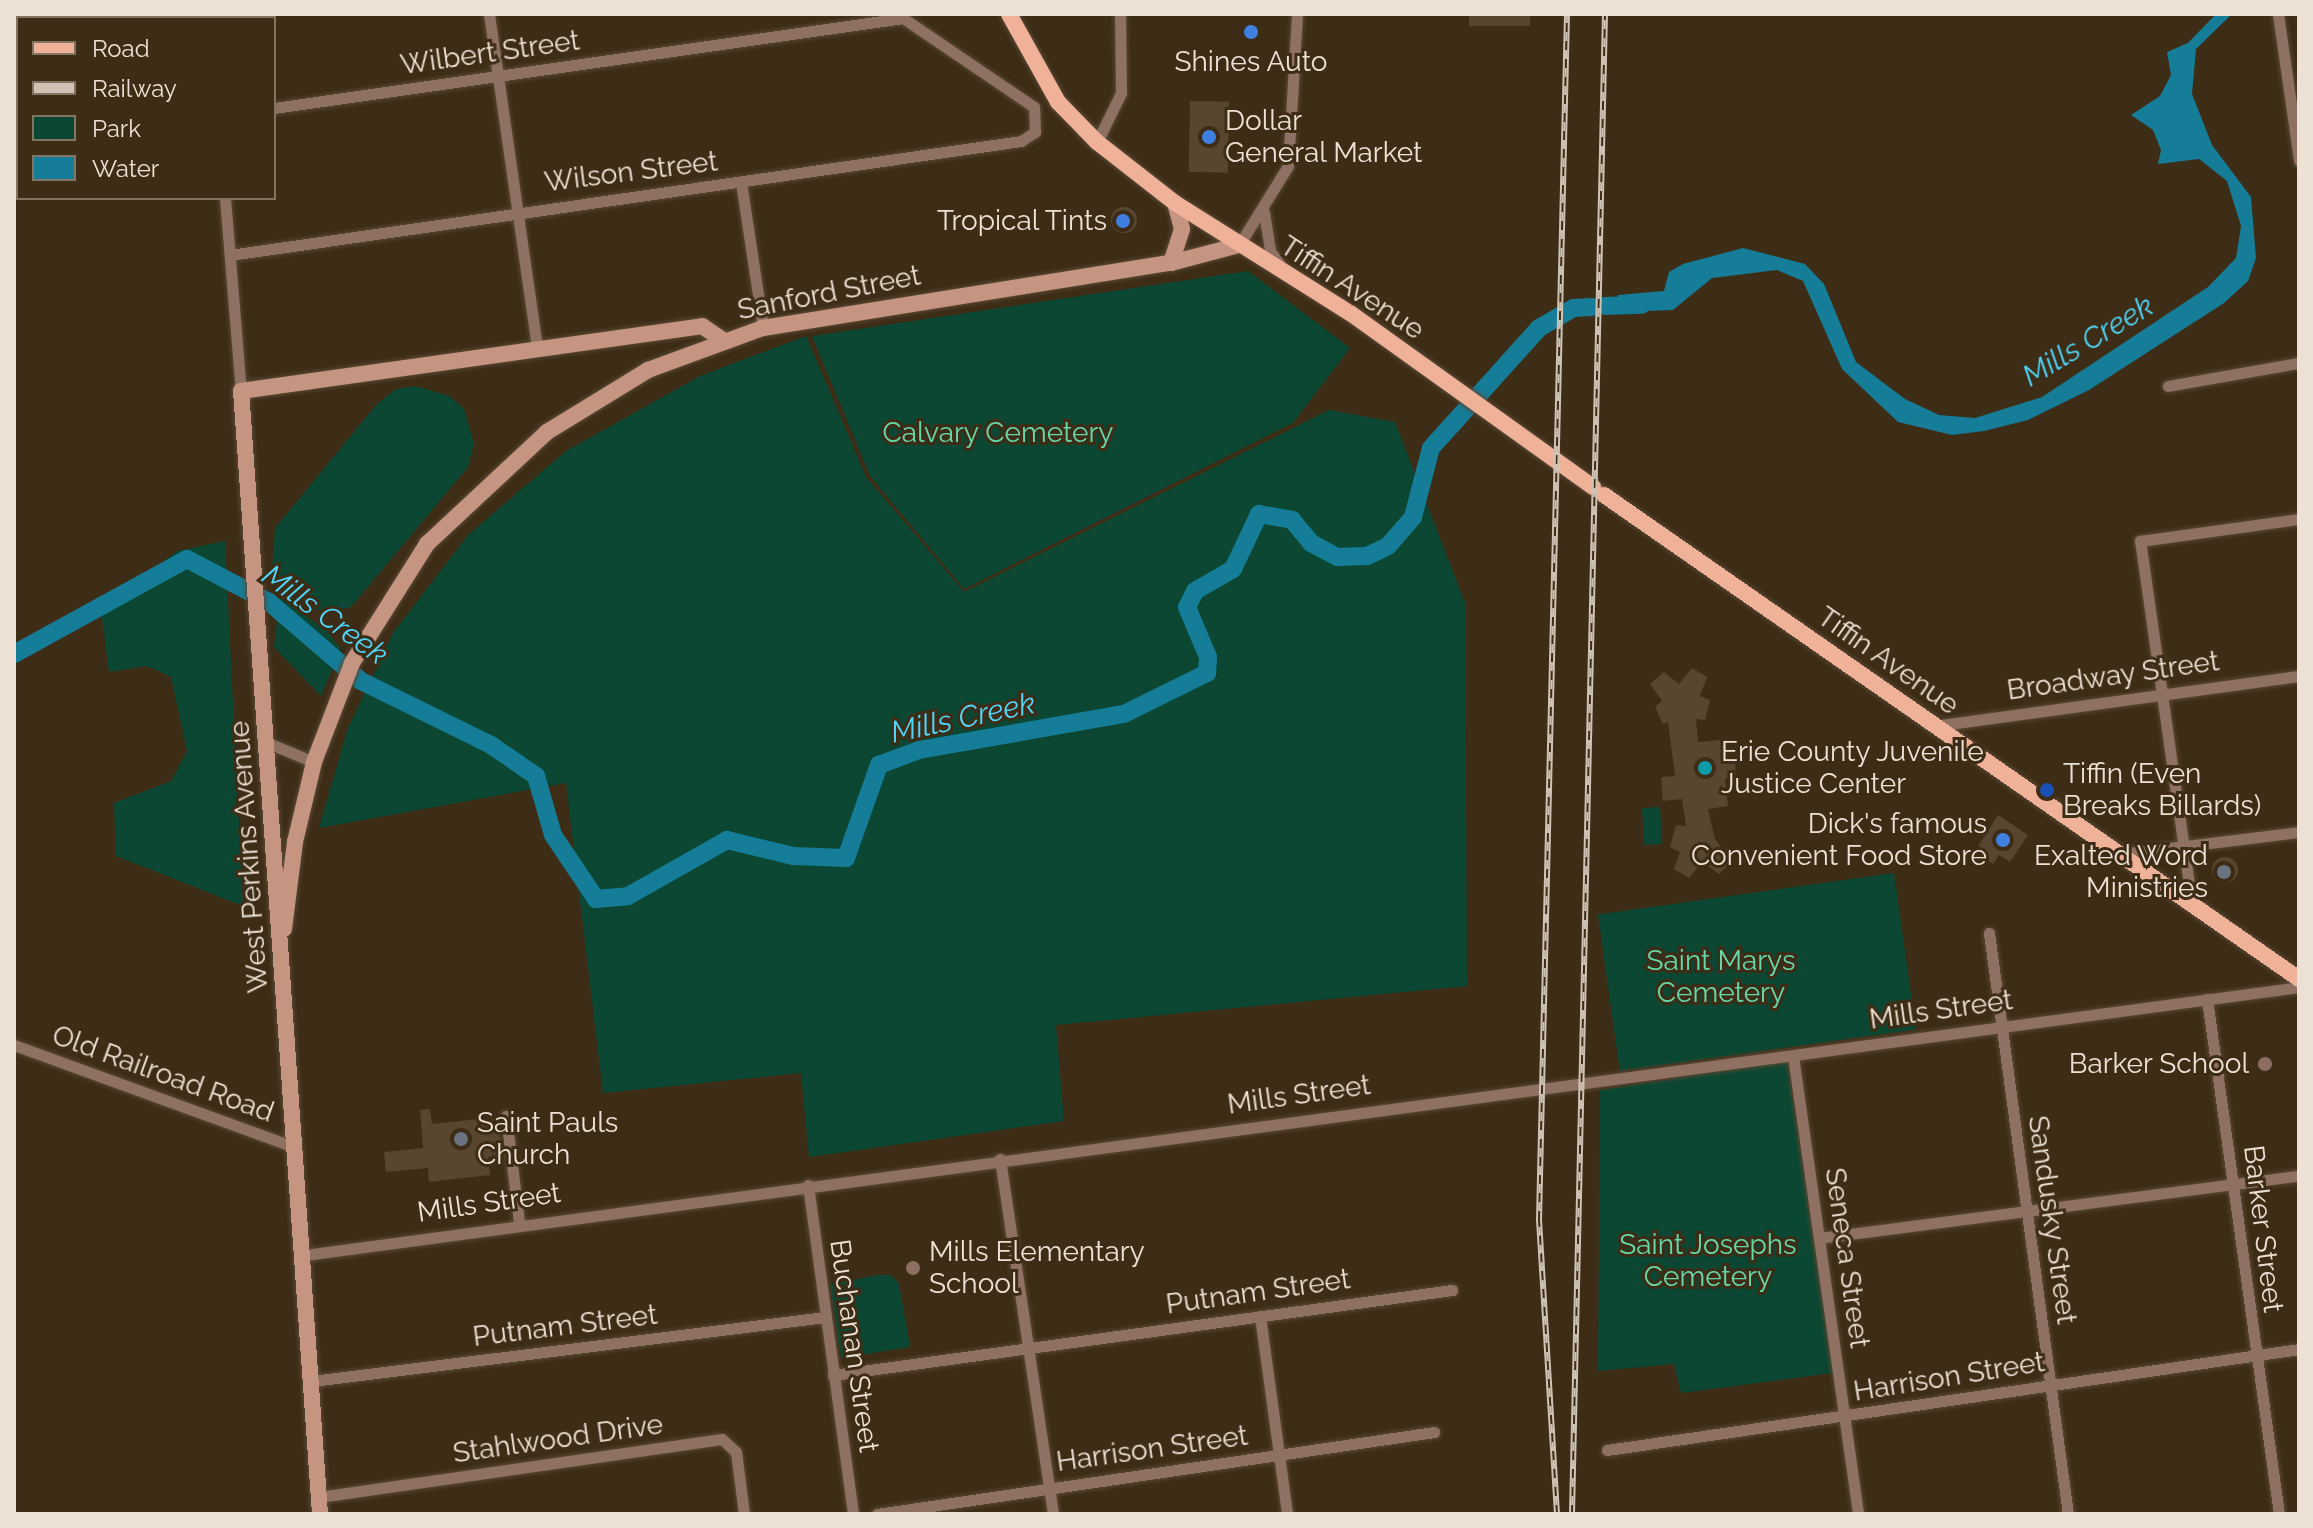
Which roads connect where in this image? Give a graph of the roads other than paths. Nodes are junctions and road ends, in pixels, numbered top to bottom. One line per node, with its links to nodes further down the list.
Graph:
1 (489, 14): 7 (street)
2 (1009, 14): 9 (main road, Tiffin Avenue)
3 (1120, 14): 9 (street)
4 (1297, 14): 15 (street)
5 (2278, 14): 10 (street)
6 (900, 16): 7 (street, Wilbert Street); 11 (street, Wilson Street)
7 (498, 76): 8 (street, Wilbert Street); 14 (street)
8 (276, 108)
9 (1097, 142): 13 (main road, Tiffin Avenue)
10 (2299, 160)
11 (741, 182): 14 (street, Wilson Street); 20 (street)
12 (225, 200): 17 (street, West Perkins Avenue)
13 (1175, 203): 16 (main road, Tiffin Avenue); 18 (main road)
14 (518, 210): 17 (street, Wilson Street); 22 (street)
15 (1264, 212): 16 (street); 19 (street)
16 (1239, 245): 18 (main road, Sanford Street); 19 (main road, Tiffin Avenue)
17 (230, 255): 25 (street, West Perkins Avenue)
18 (1171, 263): 20 (main road, Sanford Street)
19 (1287, 275): 29 (main road, Tiffin Avenue)
20 (763, 328): 21 (main road, Sanford Street)
21 (723, 340): 22 (main road, Sanford Street); 31 (main road)
22 (537, 349): 25 (main road, Sanford Street)
23 (2299, 363): 24 (street)
24 (2168, 386)
25 (241, 391): 30 (main road, West Perkins Avenue)
26 (2299, 519): 28 (street)
27 (2299, 676): 28 (street, Broadway Street)
28 (2163, 694): 29 (street, Broadway Street); 33 (street)
29 (1934, 726): 34 (main road, Tiffin Avenue)
30 (268, 743): 31 (street); 37 (main road, West Perkins Avenue)
31 (314, 762): 37 (main road)
32 (2299, 832): 33 (street)
33 (2184, 847): 34 (street); 35 (street)
34 (2120, 854): 35 (main road, Tiffin Avenue)
35 (2192, 905): 38 (main road, Tiffin Avenue)
36 (1989, 933): 41 (street, Sandusky Street)
37 (281, 970): 45 (main road, West Perkins Avenue)
38 (2299, 979)
39 (2299, 987): 40 (street, Mills Street)
40 (2207, 999): 41 (street, Mills Street); 49 (street, Barker Street)
41 (2001, 1026): 43 (street, Mills Street); 50 (street, Sandusky Street)
42 (14, 1045): 45 (street, Old Railroad Road)
43 (1793, 1056): 46 (street, Mills Street); 52 (street, Seneca Street)
44 (506, 1116): 51 (street)
45 (295, 1147): 53 (main road, West Perkins Avenue)
46 (1000, 1159): 48 (street, Mills Street); 57 (street)
47 (2299, 1176): 49 (street)
48 (808, 1185): 51 (street, Mills Street); 56 (street, Buchanan Street)
49 (2233, 1185): 50 (street); 59 (street, Barker Street)
50 (2026, 1212): 52 (street); 62 (street, Sandusky Street)
51 (519, 1222): 53 (street, Mills Street)
52 (1819, 1238): 63 (street, Seneca Street)
53 (305, 1255): 61 (main road, West Perkins Avenue)
54 (1452, 1290): 55 (street, Putnam Street)
55 (1260, 1316): 57 (street, Putnam Street); 66 (street)
56 (825, 1317): 60 (street, Buchanan Street); 61 (street, Putnam Street)
57 (1026, 1348): 60 (street, Putnam Street); 67 (street)
58 (2299, 1349): 59 (street, Harrison Street)
59 (2255, 1355): 62 (street, Harrison Street); 76 (street, Barker Street)
60 (833, 1375): 70 (street, Buchanan Street)
61 (312, 1381): 68 (main road, West Perkins Avenue)
62 (2052, 1385): 63 (street, Harrison Street); 75 (street, Sandusky Street)
63 (1844, 1419): 65 (street, Harrison Street); 74 (street, Seneca Street)
64 (1434, 1432): 66 (street, Harrison Street)
65 (1607, 1450)
66 (1279, 1455): 67 (street, Harrison Street); 73 (street)
67 (1049, 1489): 71 (street, Harrison Street); 72 (street)
68 (320, 1506): 69 (street, Stahlwood Drive)
69 (744, 1514)
70 (853, 1514)
71 (877, 1514)
72 (1053, 1514)
73 (1287, 1514)
74 (1858, 1514)
75 (2068, 1514)
76 (2279, 1514)

